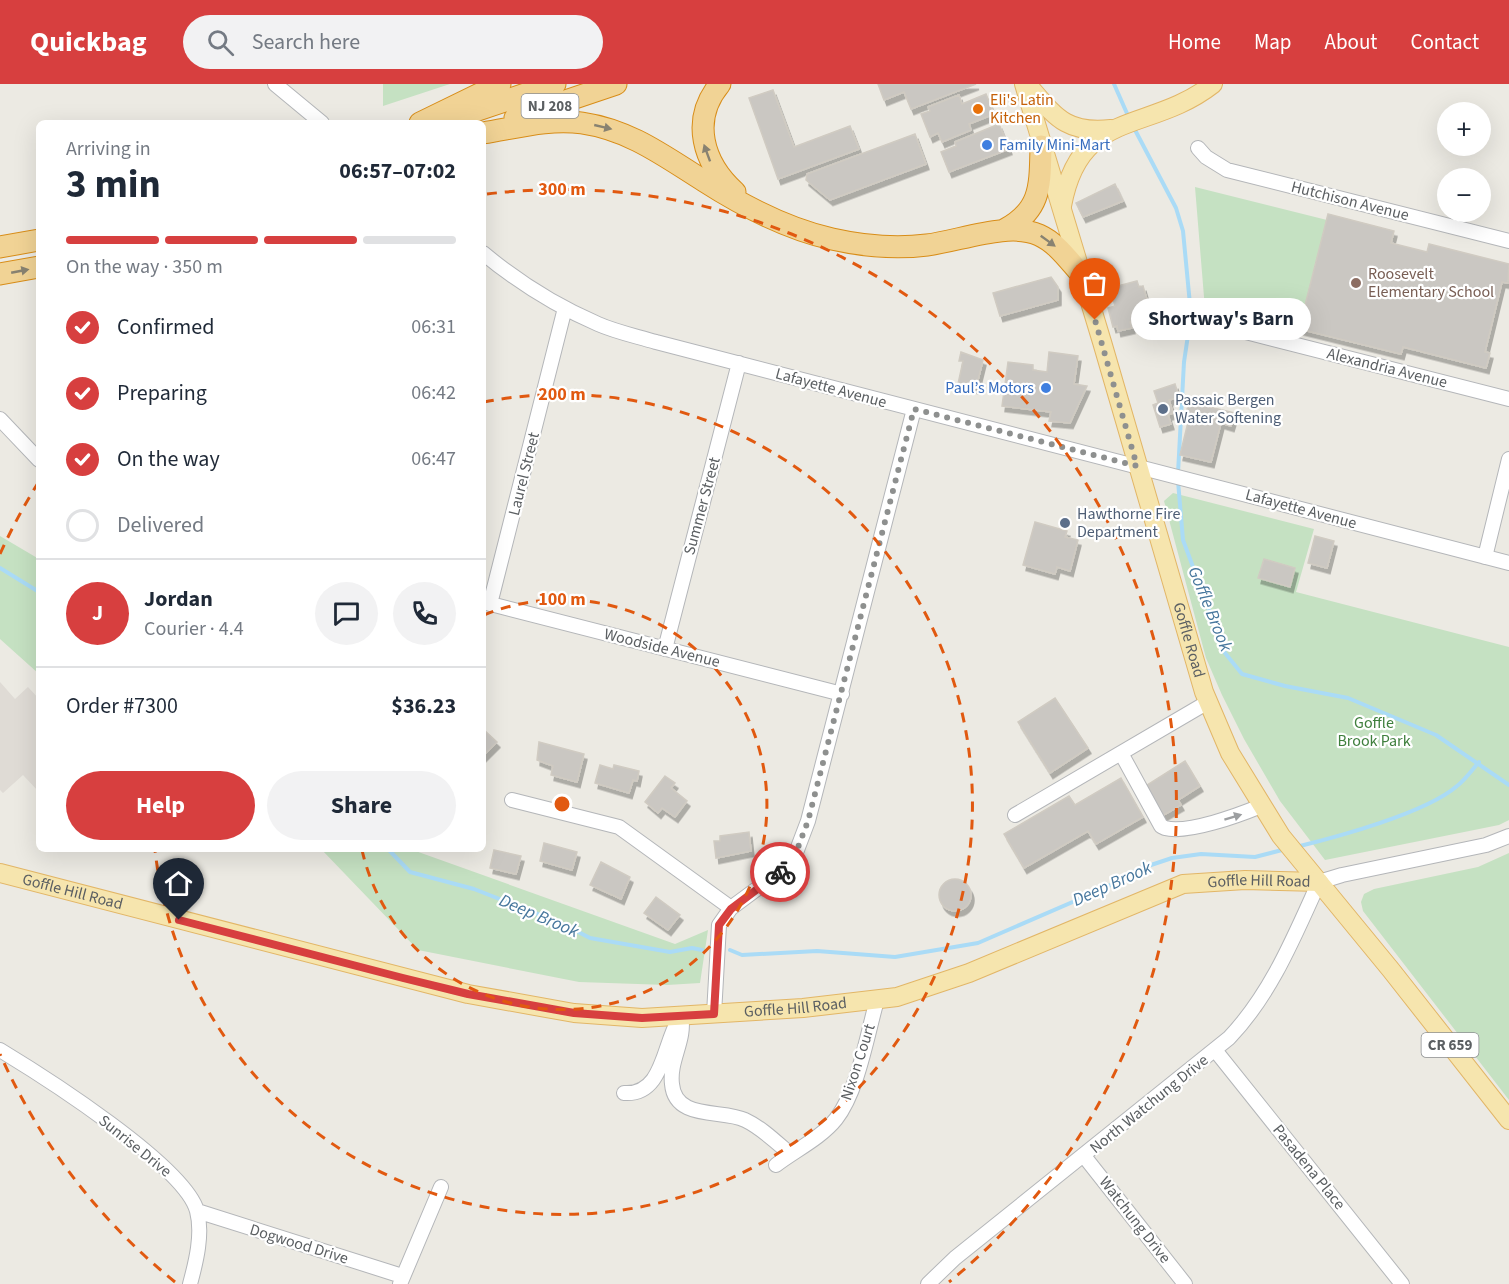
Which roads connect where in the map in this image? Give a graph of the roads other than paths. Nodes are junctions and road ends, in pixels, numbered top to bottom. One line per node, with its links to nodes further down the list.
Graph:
1 (275, 84): 8 (street)
2 (500, 84): 9 (highway)
3 (555, 84): 10 (highway, NJ 208)
4 (616, 84): 11 (highway, NJ 208)
5 (720, 84): 17 (highway, one-way to 5)
6 (1025, 84): 12 (main road); 14 (main road, Goffle Road / CR 659)
7 (1213, 84): 12 (main road)
8 (318, 120)
9 (426, 120)
10 (448, 120)
11 (486, 127)
12 (1117, 127): 16 (main road)
13 (486, 133): 17 (highway, one-way to 17)
14 (1041, 146): 16 (main road, Goffle Road / CR 659); 18 (highway)
15 (1198, 148): 19 (street, Hutchison Avenue)
16 (1062, 208): 25 (main road, Goffle Road / CR 659)
17 (759, 211): 18 (highway)
18 (1004, 230): 25 (highway, one-way to 25)
19 (1509, 240)
20 (36, 241): 21 (highway)
21 (0, 247)
22 (486, 255): 26 (street, Lafayette Avenue)
23 (36, 268): 24 (highway, one-way to 23)
24 (0, 274)
25 (1082, 275): 34 (main road, Goffle Road / CR 659)
26 (566, 308): 28 (street, Lafayette Avenue); 37 (street, Laurel Street)
27 (1230, 328): 29 (street, Alexandria Avenue)
28 (739, 363): 30 (street, Lafayette Avenue); 38 (street, Summer Street)
29 (1509, 399)
30 (914, 409): 34 (street, Lafayette Avenue); 39 (street)
31 (0, 419): 32 (street)
32 (36, 457)
33 (1509, 459): 35 (street)
34 (1137, 466): 35 (street, Lafayette Avenue); 40 (main road, Goffle Road / CR 659)
35 (1485, 557): 36 (street, Lafayette Avenue)
36 (1509, 563)
37 (486, 603): 38 (street, Woodside Avenue)
38 (665, 649): 39 (street, Woodside Avenue)
39 (842, 694): 48 (street)
40 (1208, 702): 41 (street); 43 (main road, Goffle Road / CR 659)
41 (1121, 753): 43 (street, one-way to 43); 44 (street)
42 (512, 800): 48 (street)
43 (1261, 806): 47 (main road, Goffle Road / CR 659)
44 (1015, 815)
45 (1509, 836): 47 (street, Goffle Hill Road)
46 (0, 873): 51 (main road, Goffle Hill Road)
47 (1319, 882): 49 (main road, Goffle Hill Road); 53 (street, North Watchung Drive); 55 (main road, Goffle Road / CR 659)
48 (731, 909): 50 (street)
49 (877, 1000): 50 (main road, Goffle Hill Road); 56 (street, Nixon Court)
50 (714, 1014): 51 (main road, Goffle Hill Road)
51 (681, 1016): 54 (street); 56 (street)
52 (0, 1050): 60 (street, Sunrise Drive)
53 (1215, 1050): 57 (street, North Watchung Drive); 65 (street, Pasadena Place)
54 (624, 1093)
55 (1509, 1120)
56 (790, 1154): 58 (street, Nixon Court)
57 (1084, 1156): 63 (street, North Watchung Drive); 64 (street, Watchung Drive)
58 (776, 1165)
59 (441, 1186): 61 (street)
60 (197, 1211): 61 (street, Dogwood Drive); 62 (street)
61 (401, 1280)
62 (190, 1284)
63 (928, 1284)
64 (1185, 1284)
65 (1402, 1284)

